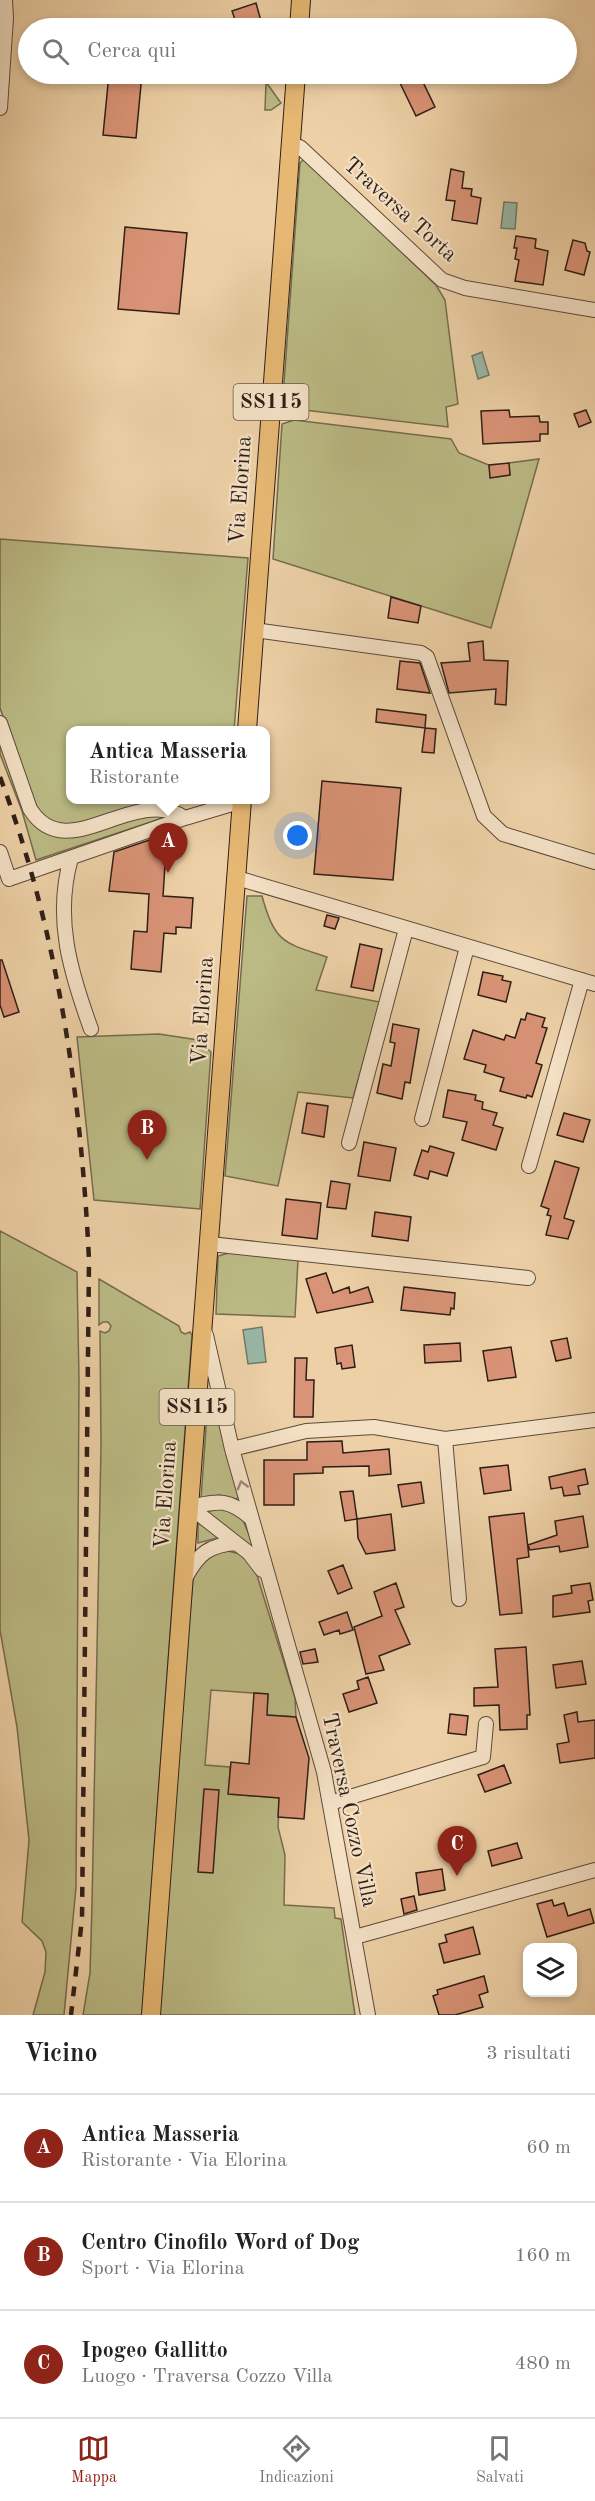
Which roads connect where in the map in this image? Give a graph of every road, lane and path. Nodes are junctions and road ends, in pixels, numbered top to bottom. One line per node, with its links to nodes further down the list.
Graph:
1 (5, 0): 5 (street)
2 (301, 0): 3 (main road)
3 (300, 18)
4 (295, 84): 6 (main road, Via Elorina / SS115)
5 (0, 108)
6 (291, 143): 7 (street, Traversa Torta); 8 (main road, Via Elorina / SS115)
7 (595, 310)
8 (254, 630): 10 (main road, Via Elorina / SS115); 16 (street)
9 (0, 723): 13 (street)
10 (247, 726)
11 (229, 804): 13 (street)
12 (242, 804): 17 (main road, Via Elorina / SS115)
13 (185, 818): 15 (street)
14 (0, 852): 15 (street)
15 (71, 858): 21 (street)
16 (595, 862)
17 (237, 878): 18 (street); 25 (main road, Via Elorina / SS115)
18 (406, 929): 19 (street); 23 (street)
19 (467, 947): 20 (street); 22 (street)
20 (589, 982): 24 (street)
21 (91, 1029)
22 (422, 1119)
23 (349, 1143)
24 (529, 1166)
25 (210, 1244): 26 (street); 27 (main road, Via Elorina / SS115)
26 (528, 1278)
27 (203, 1324): 30 (street, Traversa Cozzo Villa); 31 (main road, Via Elorina / SS115)
28 (595, 1420): 29 (street)
29 (445, 1439): 30 (street); 36 (street)
30 (232, 1449): 32 (street, Traversa Cozzo Villa, one-way to 30)
31 (190, 1507): 32 (street); 33 (street); 34 (main road, Via Elorina / SS115)
32 (251, 1518): 35 (street, Traversa Cozzo Villa)
33 (236, 1543): 34 (street); 35 (street)
34 (184, 1581): 41 (main road, Via Elorina / SS115)
35 (269, 1582): 38 (street, Traversa Cozzo Villa)
36 (459, 1599)
37 (486, 1724): 38 (street)
38 (330, 1803): 40 (street, Traversa Cozzo Villa)
39 (595, 1870): 40 (street)
40 (355, 1937): 42 (street, Traversa Cozzo Villa)
41 (151, 2015)
42 (368, 2015)

